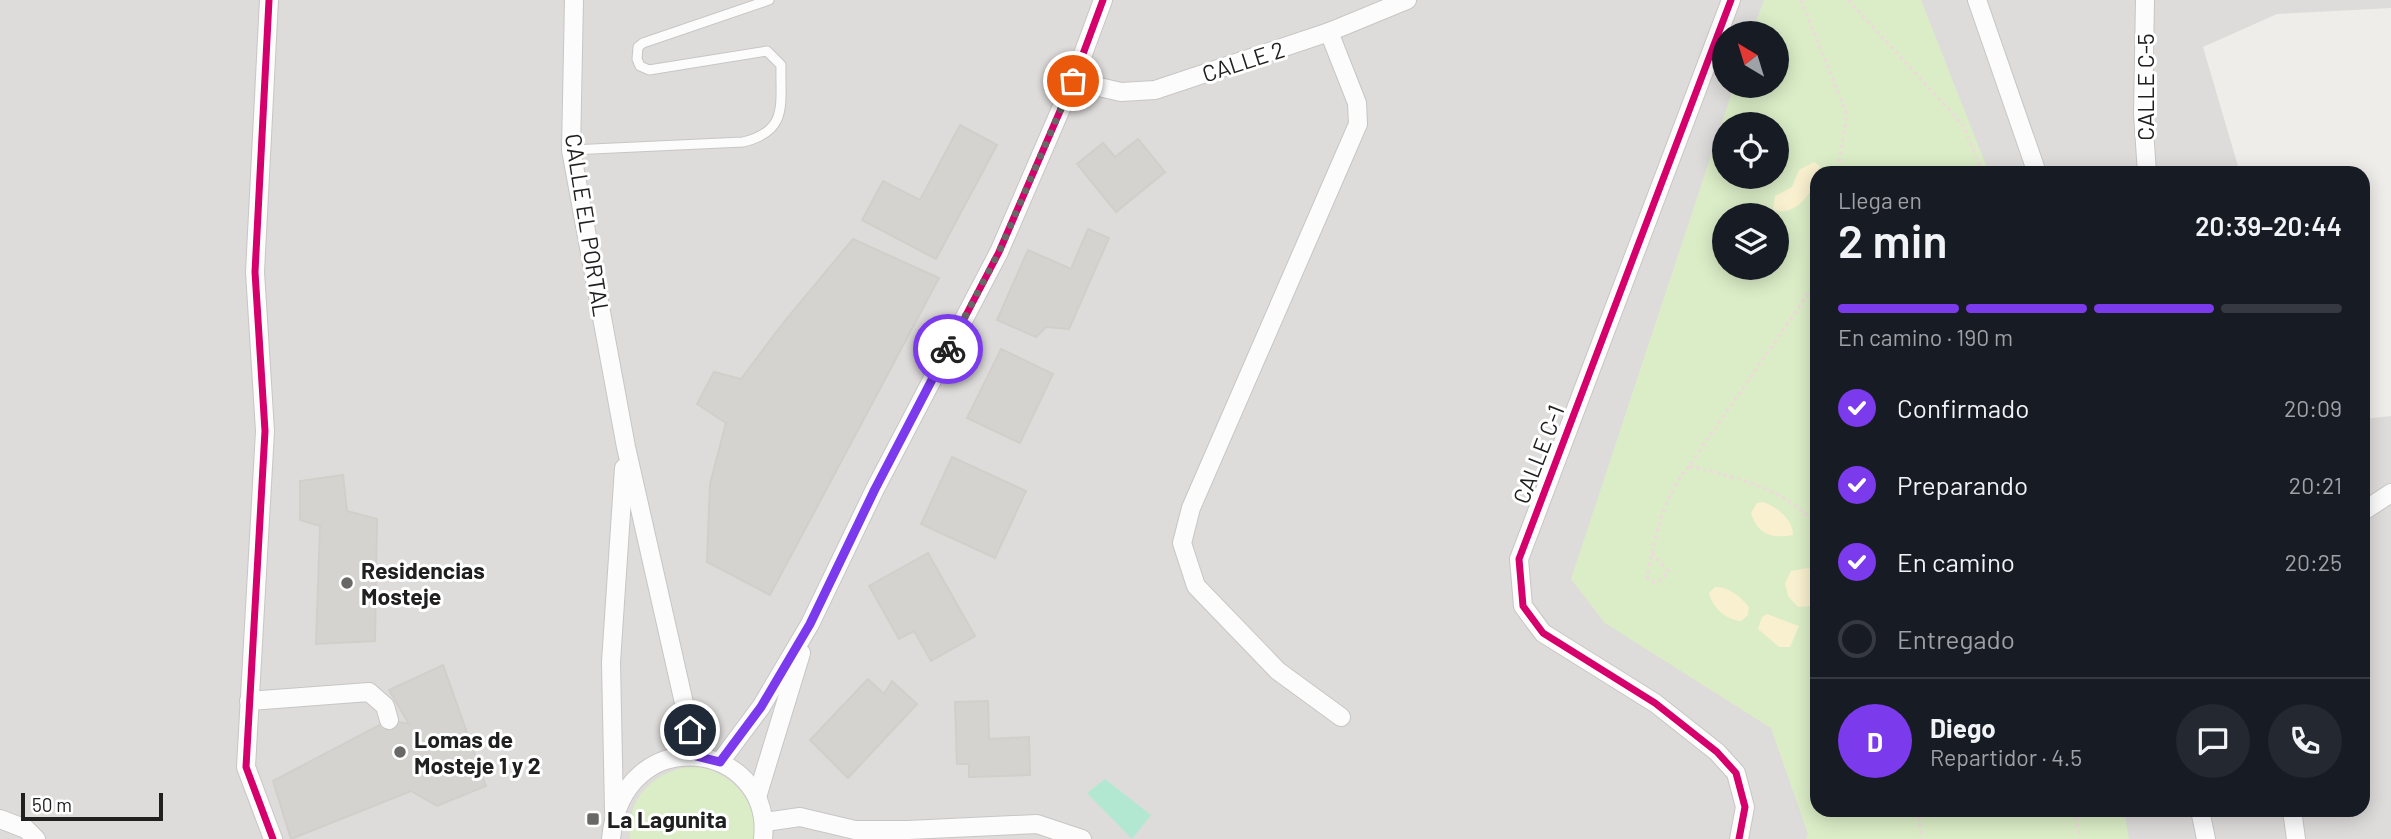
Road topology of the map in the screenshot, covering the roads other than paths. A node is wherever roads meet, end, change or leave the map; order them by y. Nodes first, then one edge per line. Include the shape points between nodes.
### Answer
1 (270, 0) edge
2 (574, 0) edge
3 (769, 0) edge
4 (1103, 0) edge
5 (1407, 0) edge
6 (1731, 0) edge
7 (1977, 0) edge
8 (2146, 0) edge
9 (1329, 32) junction
10 (1073, 81) junction
11 (571, 150) junction
12 (2035, 166) edge
13 (2147, 166) edge
14 (626, 447) junction
15 (2391, 493) edge
16 (2370, 507) edge
17 (810, 624) junction
18 (249, 701) junction
19 (1341, 717) dead end
20 (389, 720) dead end
21 (696, 756) junction
22 (720, 762) junction
23 (757, 797) junction
24 (614, 811) junction
25 (2201, 817) edge
26 (2293, 817) edge
27 (0, 819) edge
28 (764, 831) edge
29 (36, 839) edge
30 (272, 839) edge
31 (611, 839) edge
32 (1082, 839) edge
33 (1739, 839) edge
34 (2206, 839) edge
35 (2296, 839) edge

1 - 18 street via 255,272 265,431
2 - 11 street, CALLE EL PORTAL
3 - 11 lane via 643,43 636,59 649,70 767,51 781,65 780,120 771,130 743,142
4 - 10 street
5 - 9 street, CALLE 2
6 - 33 street, CALLE C-1 via 1519,559 1523,606 1543,633 1655,703 1736,773 1745,807
7 - 12 street
8 - 13 street, CALLE C-5
9 - 10 street, CALLE 2 via 1155,90 1121,92
9 - 19 street via 1357,103 1358,124 1191,508 1182,543 1196,586 1278,671
10 - 17 street via 999,252
11 - 14 street, CALLE EL PORTAL
14 - 21 street, CALLE EL PORTAL
14 - 24 street, CALLE EL PORTAL via 611,662
15 - 16 street
17 - 22 street via 761,707
17 - 23 street
18 - 20 street via 369,692 384,706
18 - 30 street via 246,767
21 - 22 street
21 - 24 street via 661,760 631,780
22 - 23 street via 741,776
23 - 28 street
24 - 31 street, CALLE EL PORTAL
25 - 34 street
26 - 35 street
27 - 29 street via 26,829
28 - 32 street via 800,817 855,830 1037,824

